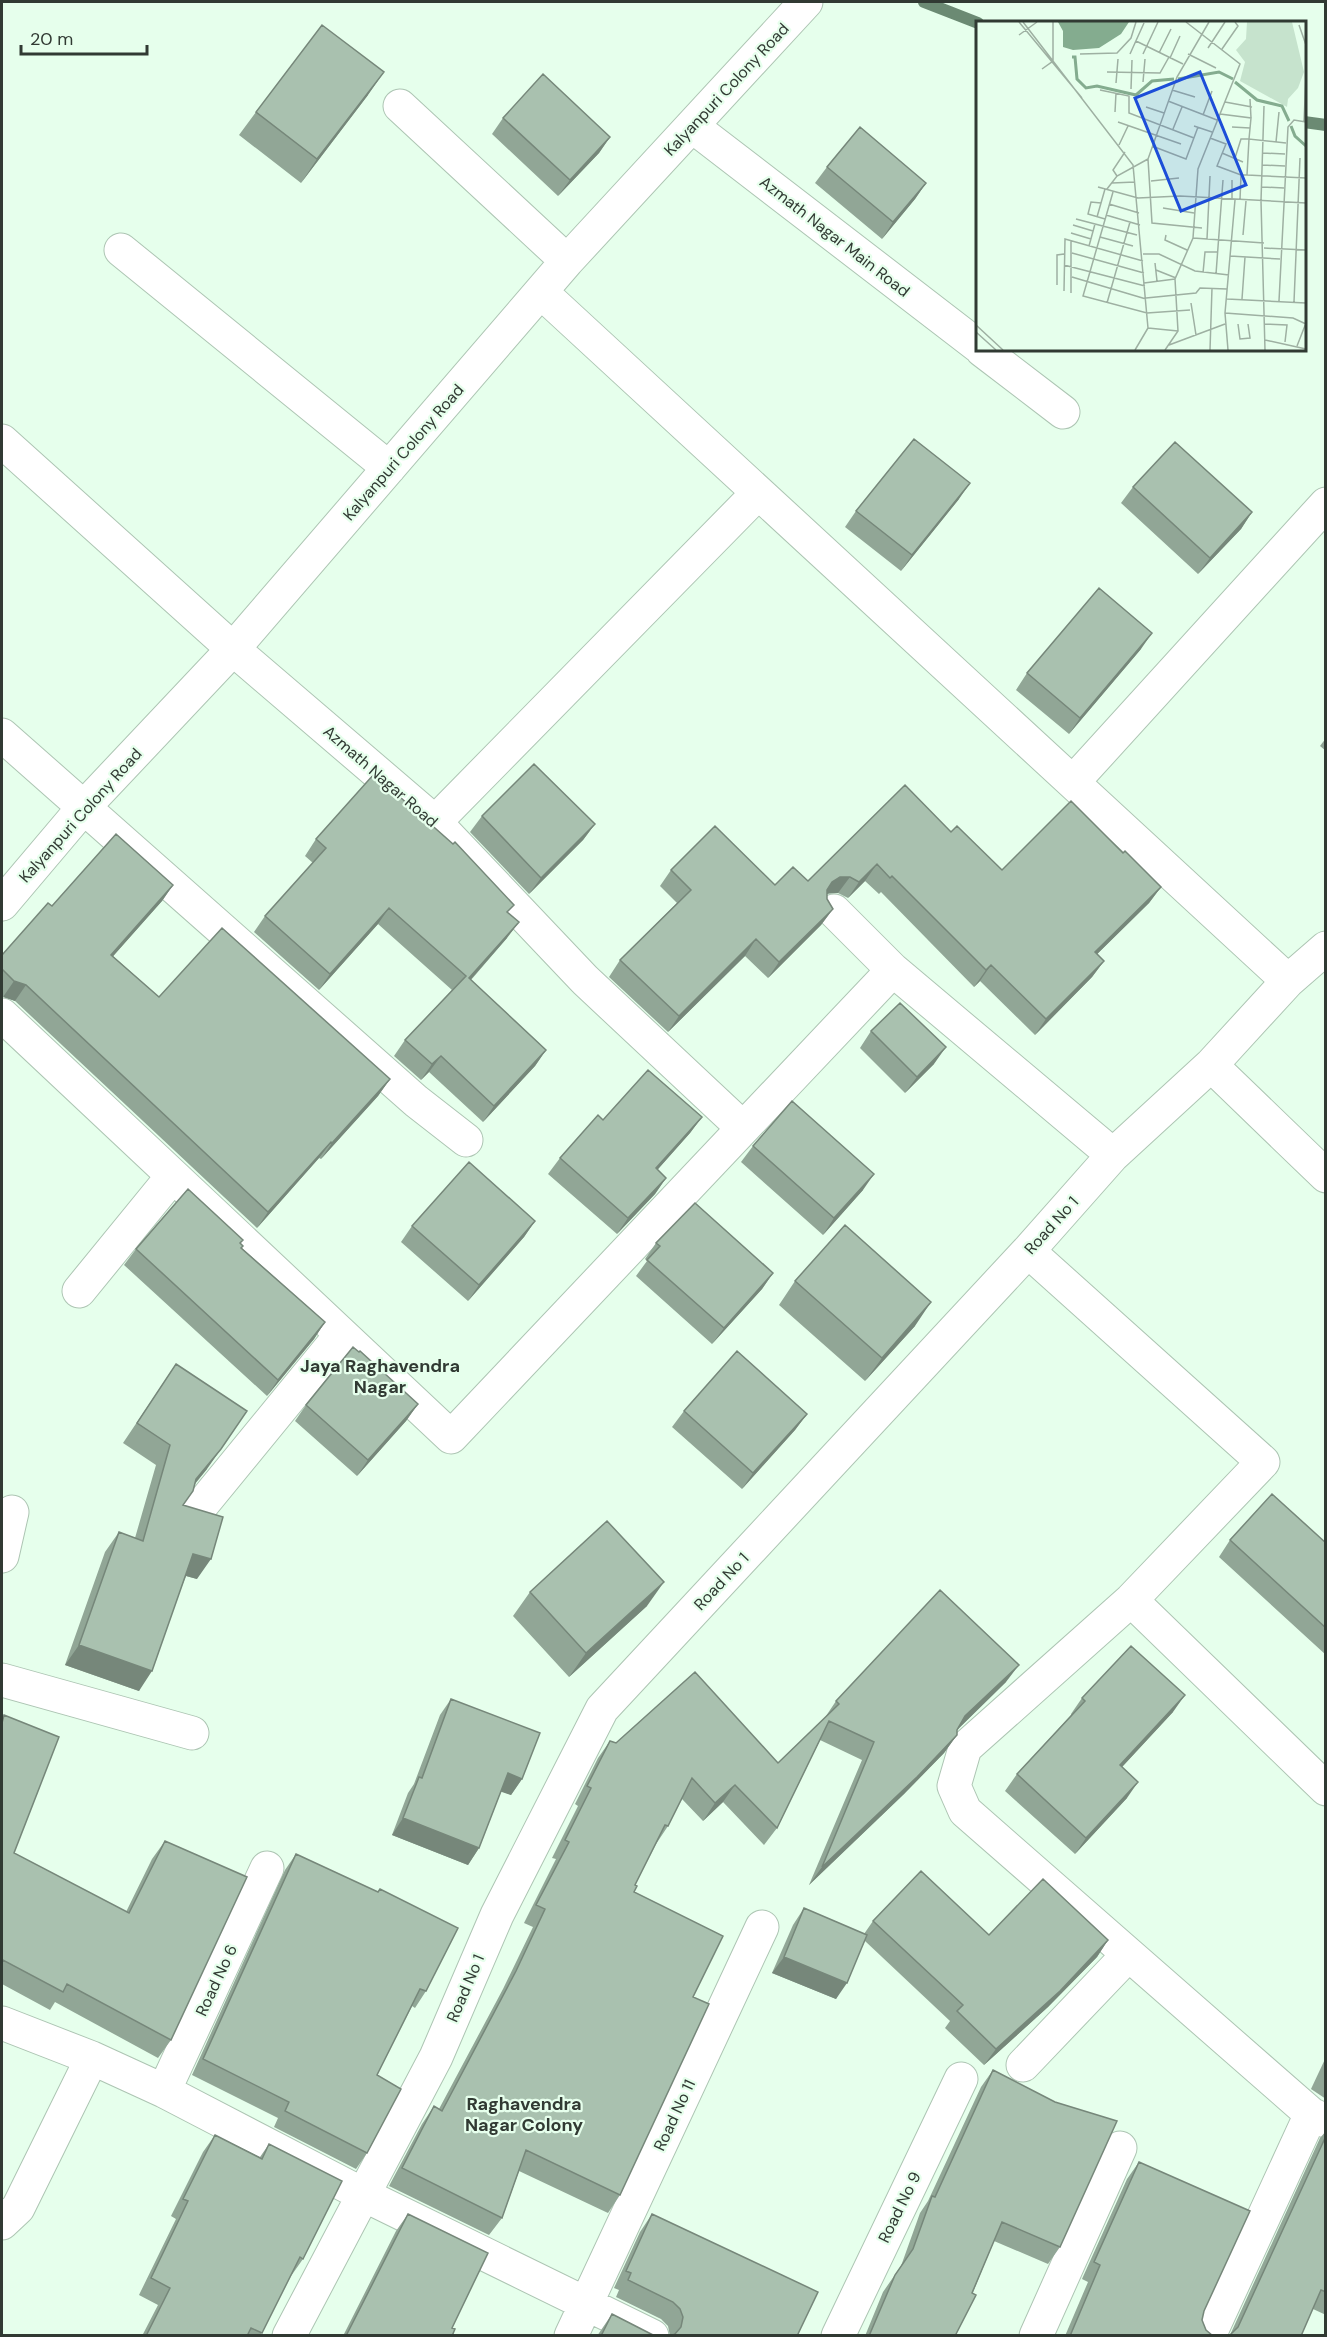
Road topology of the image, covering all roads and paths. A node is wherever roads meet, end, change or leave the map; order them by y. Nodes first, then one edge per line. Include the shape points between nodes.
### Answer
1 (806, 2) edge
2 (400, 106) dead end
3 (692, 126) junction
4 (121, 250) dead end
5 (567, 261) junction
6 (541, 292) junction
7 (976, 344) edge
8 (983, 351) edge
9 (1062, 411) dead end
10 (2, 441) edge
11 (389, 468) junction
12 (758, 493) junction
13 (1326, 504) edge
14 (233, 649) junction
15 (2, 735) edge
16 (1072, 783) junction
17 (84, 807) junction
18 (435, 822) junction
19 (2, 904) edge
20 (834, 910) edge
21 (1326, 948) edge
22 (893, 970) junction
23 (1288, 981) junction
24 (2, 1015) edge
25 (1211, 1065) junction
26 (743, 1128) junction
27 (466, 1140) dead end
28 (1113, 1155) junction
29 (1326, 1176) edge
30 (172, 1177) junction
31 (1028, 1251) junction
32 (79, 1291) dead end
33 (342, 1335) junction
34 (197, 1511) edge
35 (12, 1512) dead end
36 (2, 1556) edge
37 (1131, 1600) junction
38 (2, 1680) edge
39 (192, 1733) dead end
40 (1323, 1781) edge
41 (267, 1868) dead end
42 (762, 1927) dead end
43 (1128, 1955) junction
44 (2, 2023) edge
45 (93, 2058) junction
46 (1023, 2065) dead end
47 (961, 2079) dead end
48 (164, 2091) junction
49 (1318, 2117) edge
50 (1120, 2148) dead end
51 (364, 2195) junction
52 (2, 2223) edge
53 (586, 2303) junction
54 (289, 2336) edge
55 (571, 2336) edge
56 (652, 2336) edge
57 (838, 2336) edge
58 (1036, 2336) edge
59 (1209, 2336) edge

1 - 3 street, Kalyanpuri Colony Road
2 - 5 street
3 - 5 street, Kalyanpuri Colony Road
3 - 7 street, Azmath Nagar Main Road
4 - 11 street
5 - 6 street, Kalyanpuri Colony Road
6 - 11 street, Kalyanpuri Colony Road
6 - 12 street
8 - 9 street
10 - 14 street, Azmath Nagar Road
11 - 14 street, Kalyanpuri Colony Road
12 - 16 street
12 - 18 street
13 - 16 street
14 - 17 street, Kalyanpuri Colony Road
14 - 18 street, Azmath Nagar Road
15 - 17 street
16 - 23 street
17 - 19 street, Kalyanpuri Colony Road
17 - 27 street via 416,1101
18 - 26 street, Azmath Nagar Road via 585,980
20 - 22 street
21 - 23 street, Road No 1
22 - 26 street
22 - 28 street
23 - 25 street, Road No 1
24 - 30 street
25 - 28 street, Road No 1
25 - 29 street
26 - 33 street via 451,1437
28 - 31 street, Road No 1
30 - 32 street
30 - 33 street
31 - 37 street via 1263,1462
31 - 51 street, Road No 1 via 602,1709 497,1916 436,2057
33 - 34 street
35 - 36 street
37 - 40 street
37 - 43 street via 965,1748 954,1786 965,1811
38 - 39 street
41 - 48 street, Road No 6
42 - 53 street, Road No 11
43 - 46 street
43 - 49 street
44 - 45 street
45 - 48 street
45 - 52 street via 18,2208
47 - 57 street, Road No 9
48 - 51 street
49 - 59 street
50 - 58 street
51 - 53 street
51 - 54 street, Road No 1
53 - 55 street, Road No 11
53 - 56 street

